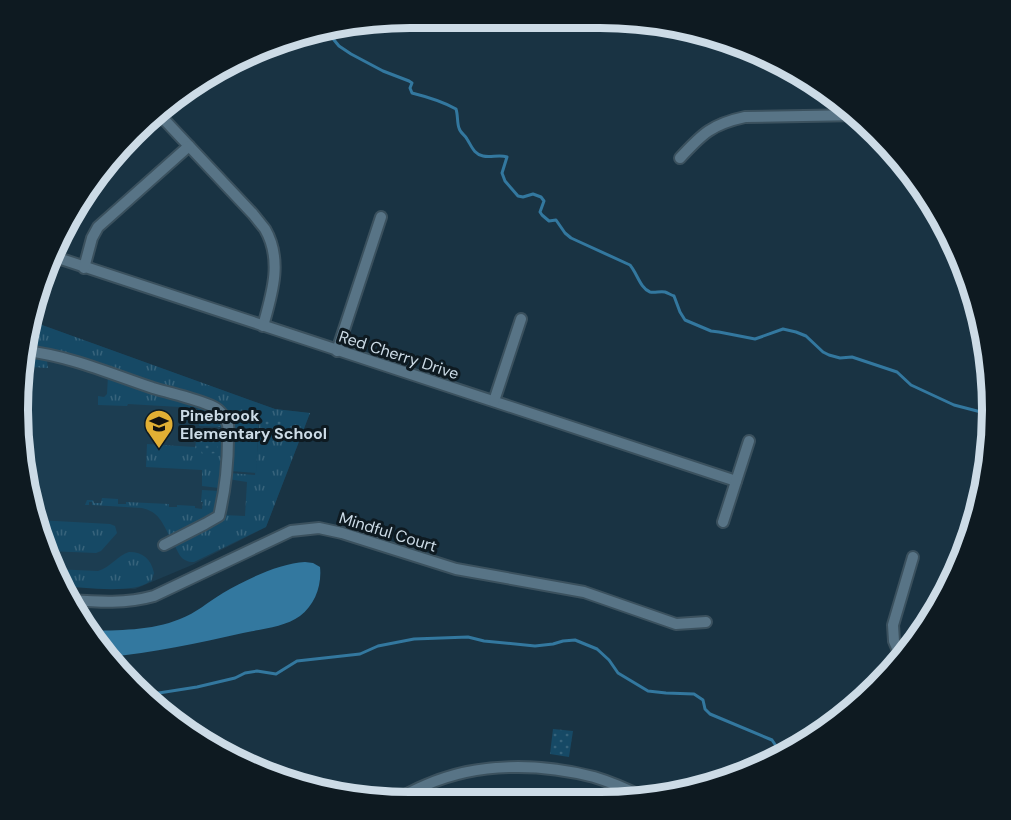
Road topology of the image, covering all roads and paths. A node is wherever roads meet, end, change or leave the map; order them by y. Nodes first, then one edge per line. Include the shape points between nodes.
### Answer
1 (844, 116) edge
2 (163, 119) edge
3 (189, 146) junction
4 (680, 158) dead end
5 (381, 217) dead end
6 (60, 259) edge
7 (84, 267) junction
8 (521, 319) dead end
9 (263, 326) junction
10 (338, 351) junction
11 (33, 352) edge
12 (494, 401) junction
13 (749, 441) dead end
14 (736, 481) junction
15 (723, 522) dead end
16 (164, 545) dead end
17 (913, 557) dead end
18 (80, 600) edge
19 (706, 622) dead end
20 (898, 650) edge
21 (628, 791) edge
22 (411, 792) edge

1 - 4 street via 730,120 698,139
2 - 3 street
3 - 7 street via 98,227
3 - 9 street via 253,214 273,248 274,287
5 - 10 street
6 - 7 street, Red Cherry Drive
7 - 9 street, Red Cherry Drive
8 - 12 street
9 - 10 street, Red Cherry Drive
10 - 12 street, Red Cherry Drive
11 - 16 street via 87,364 216,408 221,414 228,425 228,447 219,516
12 - 14 street, Red Cherry Drive
13 - 14 street
14 - 15 street
17 - 20 street via 893,625
18 - 19 street, Mindful Court via 138,601 291,531 319,528 456,569 584,592 676,624
21 - 22 street via 596,777 526,767 459,774

